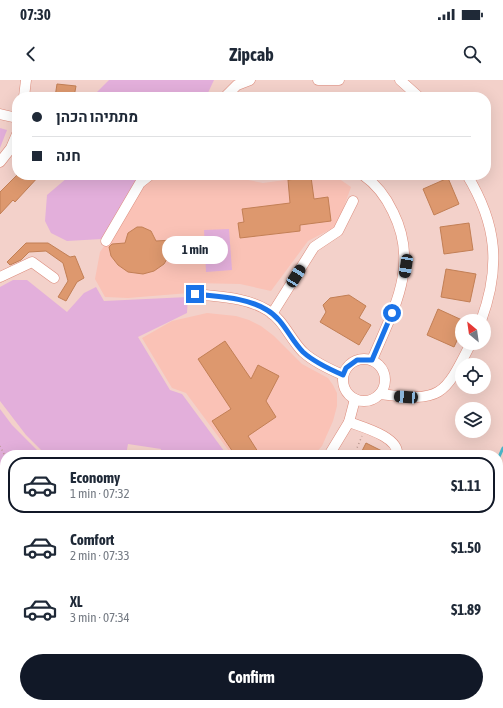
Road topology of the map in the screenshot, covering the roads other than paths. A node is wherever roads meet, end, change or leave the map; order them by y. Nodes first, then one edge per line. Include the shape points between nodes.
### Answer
1 (26, 80) edge
2 (250, 80) edge
3 (318, 80) edge
4 (339, 80) edge
5 (400, 80) edge
6 (25, 92) edge
7 (230, 92) edge
8 (413, 92) edge
9 (0, 114) edge
10 (12, 117) edge
11 (12, 148) edge
12 (0, 162) edge
13 (144, 180) edge
14 (368, 180) edge
15 (470, 180) edge
16 (353, 201) dead end
17 (106, 241) dead end
18 (0, 277) edge
19 (54, 278) dead end
20 (195, 294) dead end
21 (272, 314) junction
22 (483, 314) edge
23 (467, 350) edge
24 (372, 360) junction
25 (343, 375) junction
26 (380, 394) junction
27 (355, 400) junction
28 (349, 422) junction
29 (332, 450) edge
30 (397, 450) edge
31 (74, 708) edge
32 (85, 708) edge

1 - 6 street
2 - 7 street via 237,85
3 - 4 street
5 - 8 street
9 - 10 street
11 - 12 street
13 - 17 street
14 - 24 street via 380,191 397,220 406,266 398,298
15 - 22 street via 482,202 492,234 492,288
16 - 21 street via 338,232 314,247
18 - 19 street via 32,262
20 - 21 street via 241,300
21 - 25 street via 302,351
23 - 26 street via 452,379 438,393 417,398
24 - 25 street via 357,360 346,368
24 - 26 street via 384,371 385,382
25 - 27 street via 345,390
26 - 27 street via 372,399
27 - 28 street
28 - 29 street
28 - 30 street via 389,439
31 - 32 street

